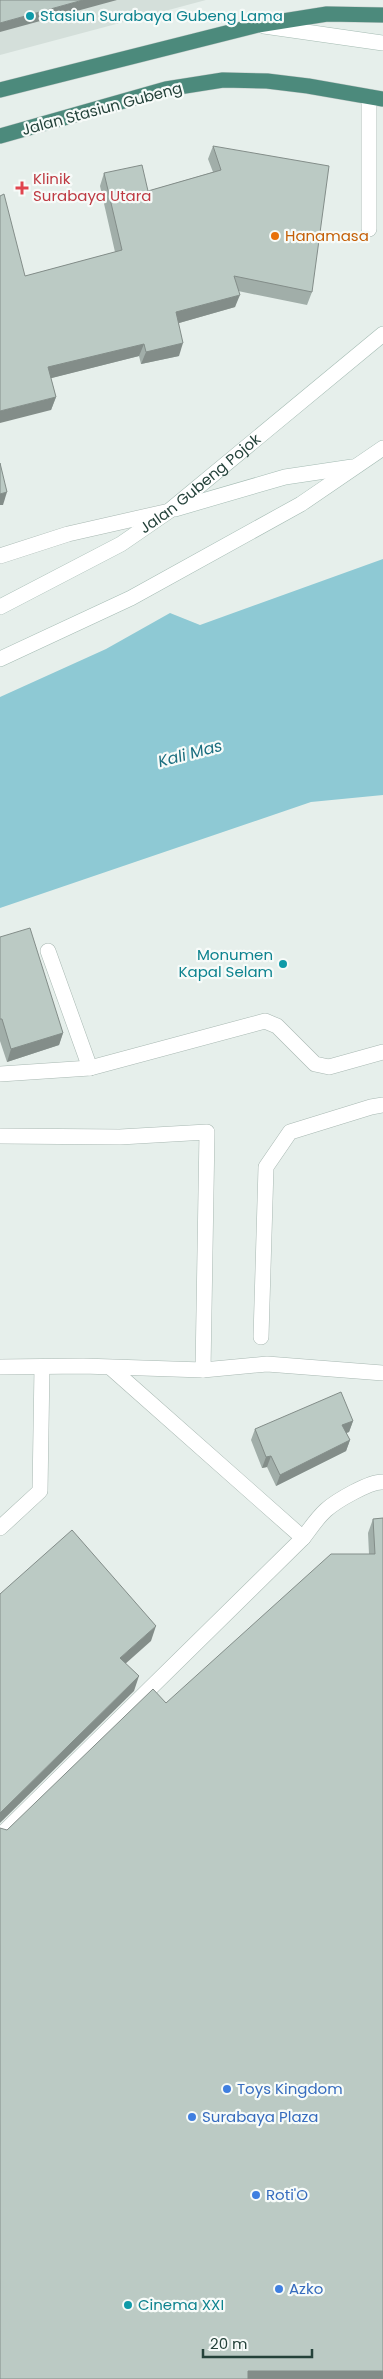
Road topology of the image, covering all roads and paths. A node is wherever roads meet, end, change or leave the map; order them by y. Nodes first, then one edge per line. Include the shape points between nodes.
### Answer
1 (383, 15) edge
2 (258, 25) junction
3 (383, 43) edge
4 (0, 90) edge
5 (376, 98) edge
6 (0, 136) edge
7 (369, 229) dead end
8 (383, 334) edge
9 (383, 448) edge
10 (356, 466) junction
11 (169, 511) junction
12 (0, 556) edge
13 (0, 607) edge
14 (0, 659) edge
15 (48, 951) dead end
16 (383, 1052) edge
17 (90, 1068) junction
18 (0, 1074) edge
19 (383, 1105) edge
20 (0, 1136) edge
21 (261, 1337) dead end
22 (0, 1367) edge
23 (42, 1367) junction
24 (111, 1368) junction
25 (203, 1370) junction
26 (383, 1373) edge
27 (383, 1482) edge
28 (0, 1528) edge
29 (303, 1538) junction
30 (0, 1836) edge

1 - 2 highway via 327,14
2 - 3 main road
2 - 4 highway
5 - 6 highway, Jalan Stasiun Gubeng via 275,82 223,80 166,89
5 - 7 main road
8 - 11 main road, Jalan Gubeng Pojok
9 - 10 main road
10 - 11 main road via 285,477
10 - 14 main road via 302,504 131,598
11 - 12 main road via 68,534
11 - 13 main road, Jalan Gubeng Pojok via 121,544
15 - 17 main road
16 - 17 main road via 329,1066 315,1064 277,1026 265,1021
17 - 18 main road
19 - 21 main road via 290,1132 266,1167
20 - 25 main road via 120,1137 207,1132
22 - 23 main road
23 - 24 main road
23 - 28 main road via 40,1491
24 - 25 main road
24 - 29 main road
25 - 26 main road via 266,1364
27 - 29 main road via 378,1481 326,1510
29 - 30 main road

